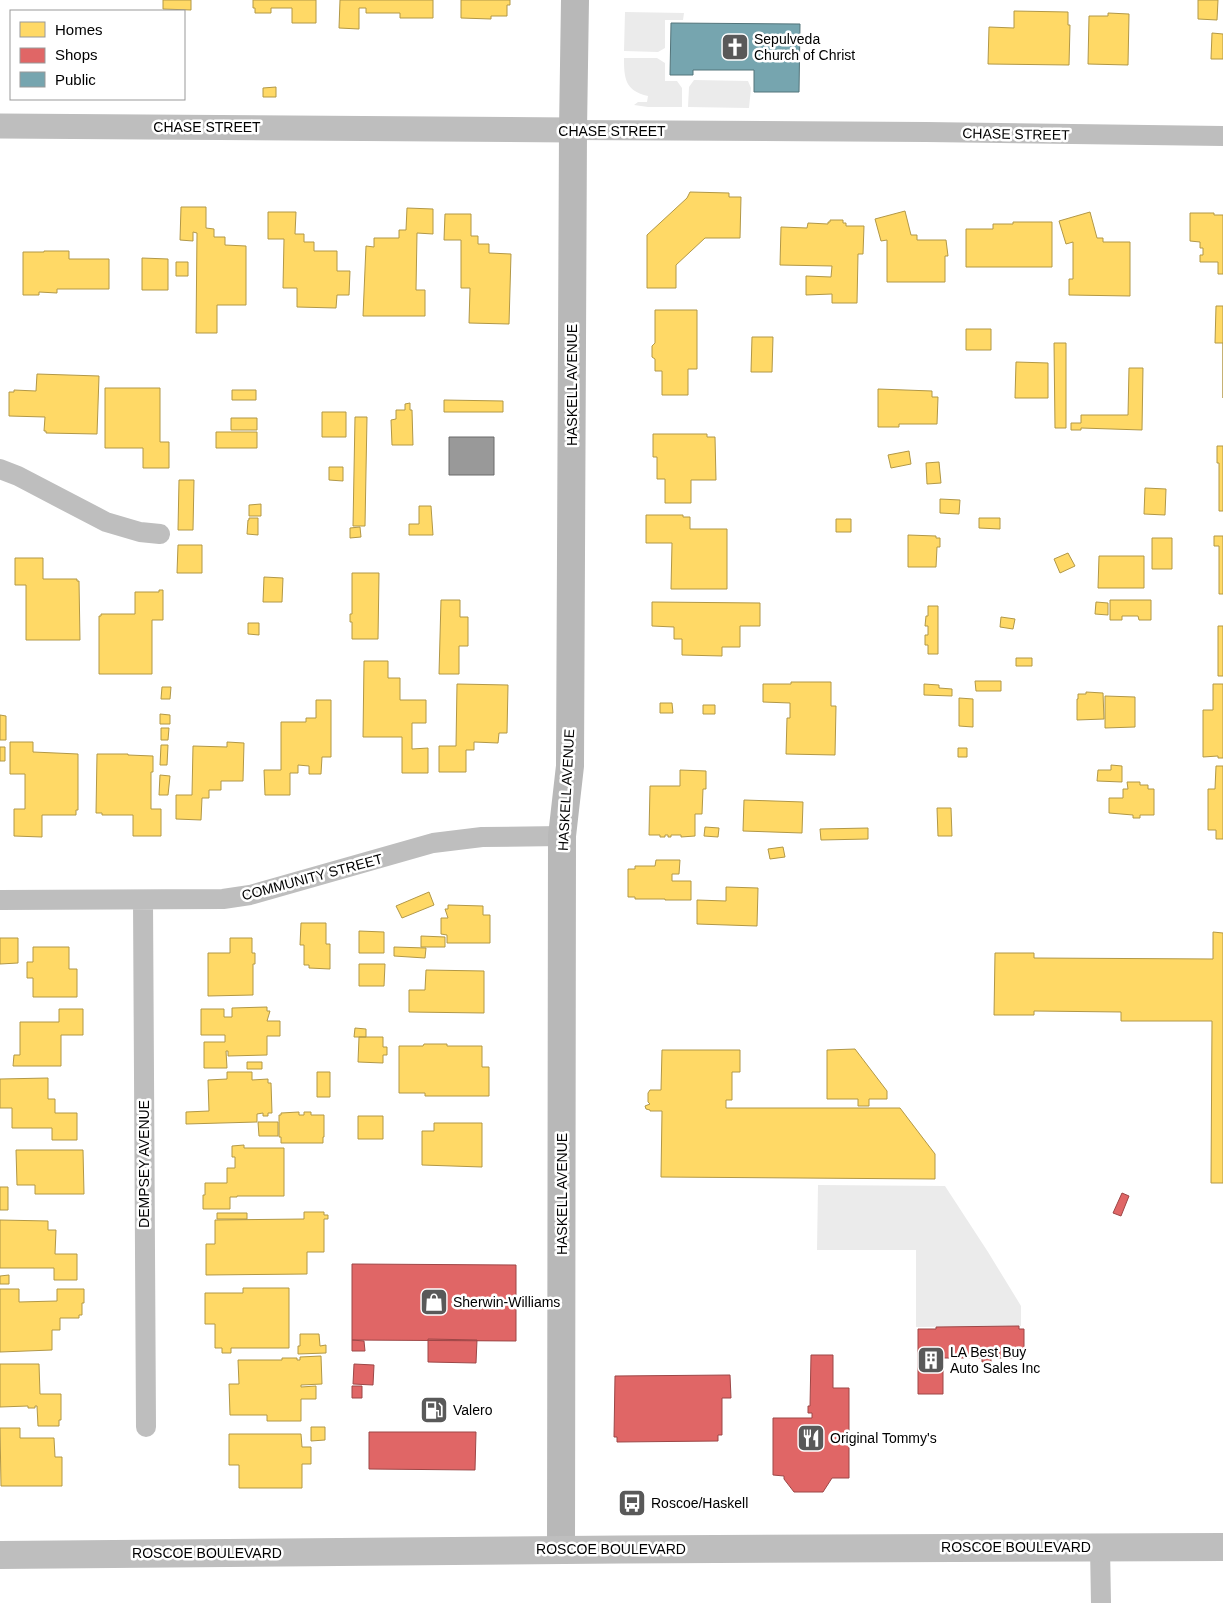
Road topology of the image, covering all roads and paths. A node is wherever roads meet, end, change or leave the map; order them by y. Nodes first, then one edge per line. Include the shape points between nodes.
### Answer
1 (575, 0) edge
2 (0, 126) edge
3 (573, 130) junction
4 (1223, 136) edge
5 (0, 469) edge
6 (160, 534) dead end
7 (562, 836) junction
8 (0, 900) edge
9 (143, 900) junction
10 (146, 1427) dead end
11 (1100, 1547) junction
12 (1223, 1547) edge
13 (561, 1549) junction
14 (0, 1555) edge
15 (1101, 1603) edge

1 - 3 main road, HASKELL AVENUE
2 - 3 street, CHASE STREET
3 - 4 street, CHASE STREET
3 - 7 main road, HASKELL AVENUE via 570,766
5 - 6 street via 106,522
7 - 9 street, COMMUNITY STREET via 482,837 433,843 250,895 223,899
7 - 13 main road, HASKELL AVENUE
8 - 9 street, COMMUNITY STREET
9 - 10 street, DEMPSEY AVENUE
11 - 12 main road, ROSCOE BOULEVARD
11 - 13 main road, ROSCOE BOULEVARD
11 - 15 street
13 - 14 main road, ROSCOE BOULEVARD

